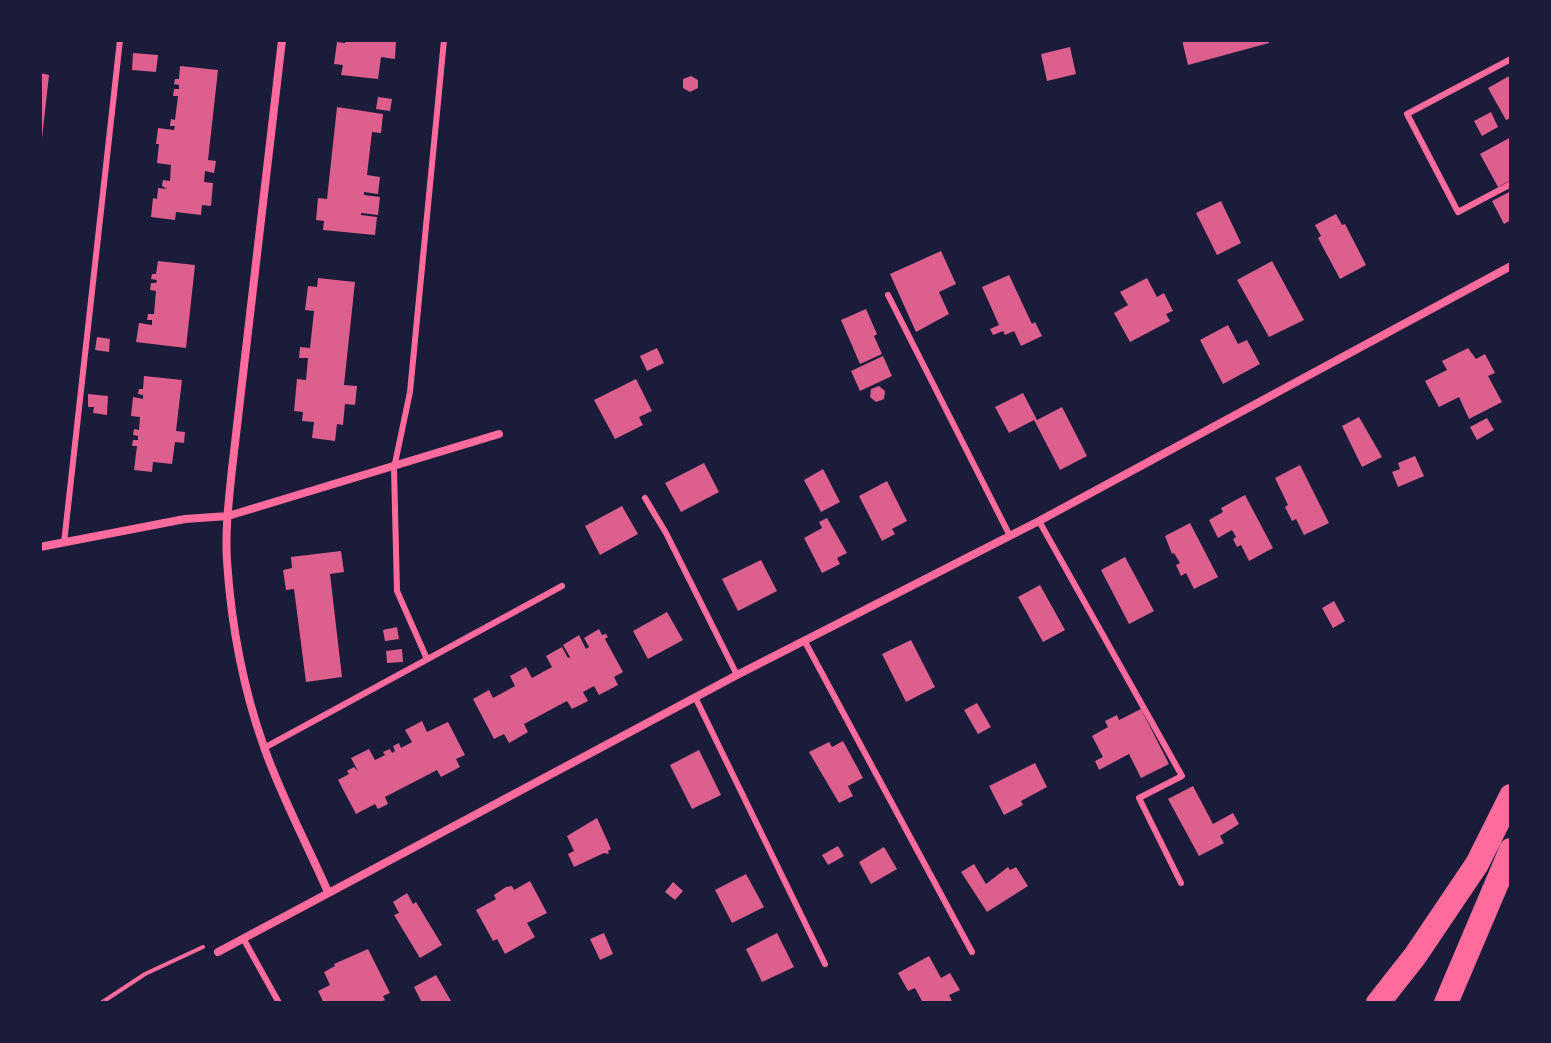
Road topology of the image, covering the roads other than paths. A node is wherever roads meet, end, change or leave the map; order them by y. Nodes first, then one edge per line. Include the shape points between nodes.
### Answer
1 (120, 40) edge
2 (282, 40) edge
3 (444, 40) edge
4 (1511, 59) edge
5 (1511, 184) edge
6 (1511, 266) edge
7 (888, 295) dead end
8 (499, 434) dead end
9 (394, 468) junction
10 (645, 498) dead end
11 (228, 516) junction
12 (1039, 521) junction
13 (1010, 536) junction
14 (64, 543) junction
15 (40, 547) edge
16 (562, 586) dead end
17 (804, 640) junction
18 (427, 659) junction
19 (737, 675) junction
20 (695, 697) junction
21 (264, 748) junction
22 (1511, 796) edge
23 (1511, 850) edge
24 (1181, 883) dead end
25 (328, 892) junction
26 (243, 938) junction
27 (218, 952) dead end
28 (972, 952) dead end
29 (825, 964) dead end
30 (279, 1003) edge
31 (1378, 1003) edge
32 (1446, 1003) edge

1 - 14 lane
2 - 11 street
3 - 9 lane via 410,392
4 - 5 lane via 1407,114 1458,212
6 - 12 street
7 - 13 lane
8 - 9 street
9 - 11 street
9 - 18 lane via 397,591
10 - 19 lane
11 - 14 street via 185,519
11 - 21 street via 227,561 237,639
12 - 13 street
12 - 24 lane via 1182,776 1139,798
13 - 17 street
14 - 15 street
16 - 18 lane
17 - 19 street
17 - 28 lane
18 - 21 lane
19 - 20 street
20 - 25 street
20 - 29 lane
21 - 25 street
22 - 31 highway via 1477,864
23 - 32 highway
25 - 26 street
26 - 27 street
26 - 30 lane

